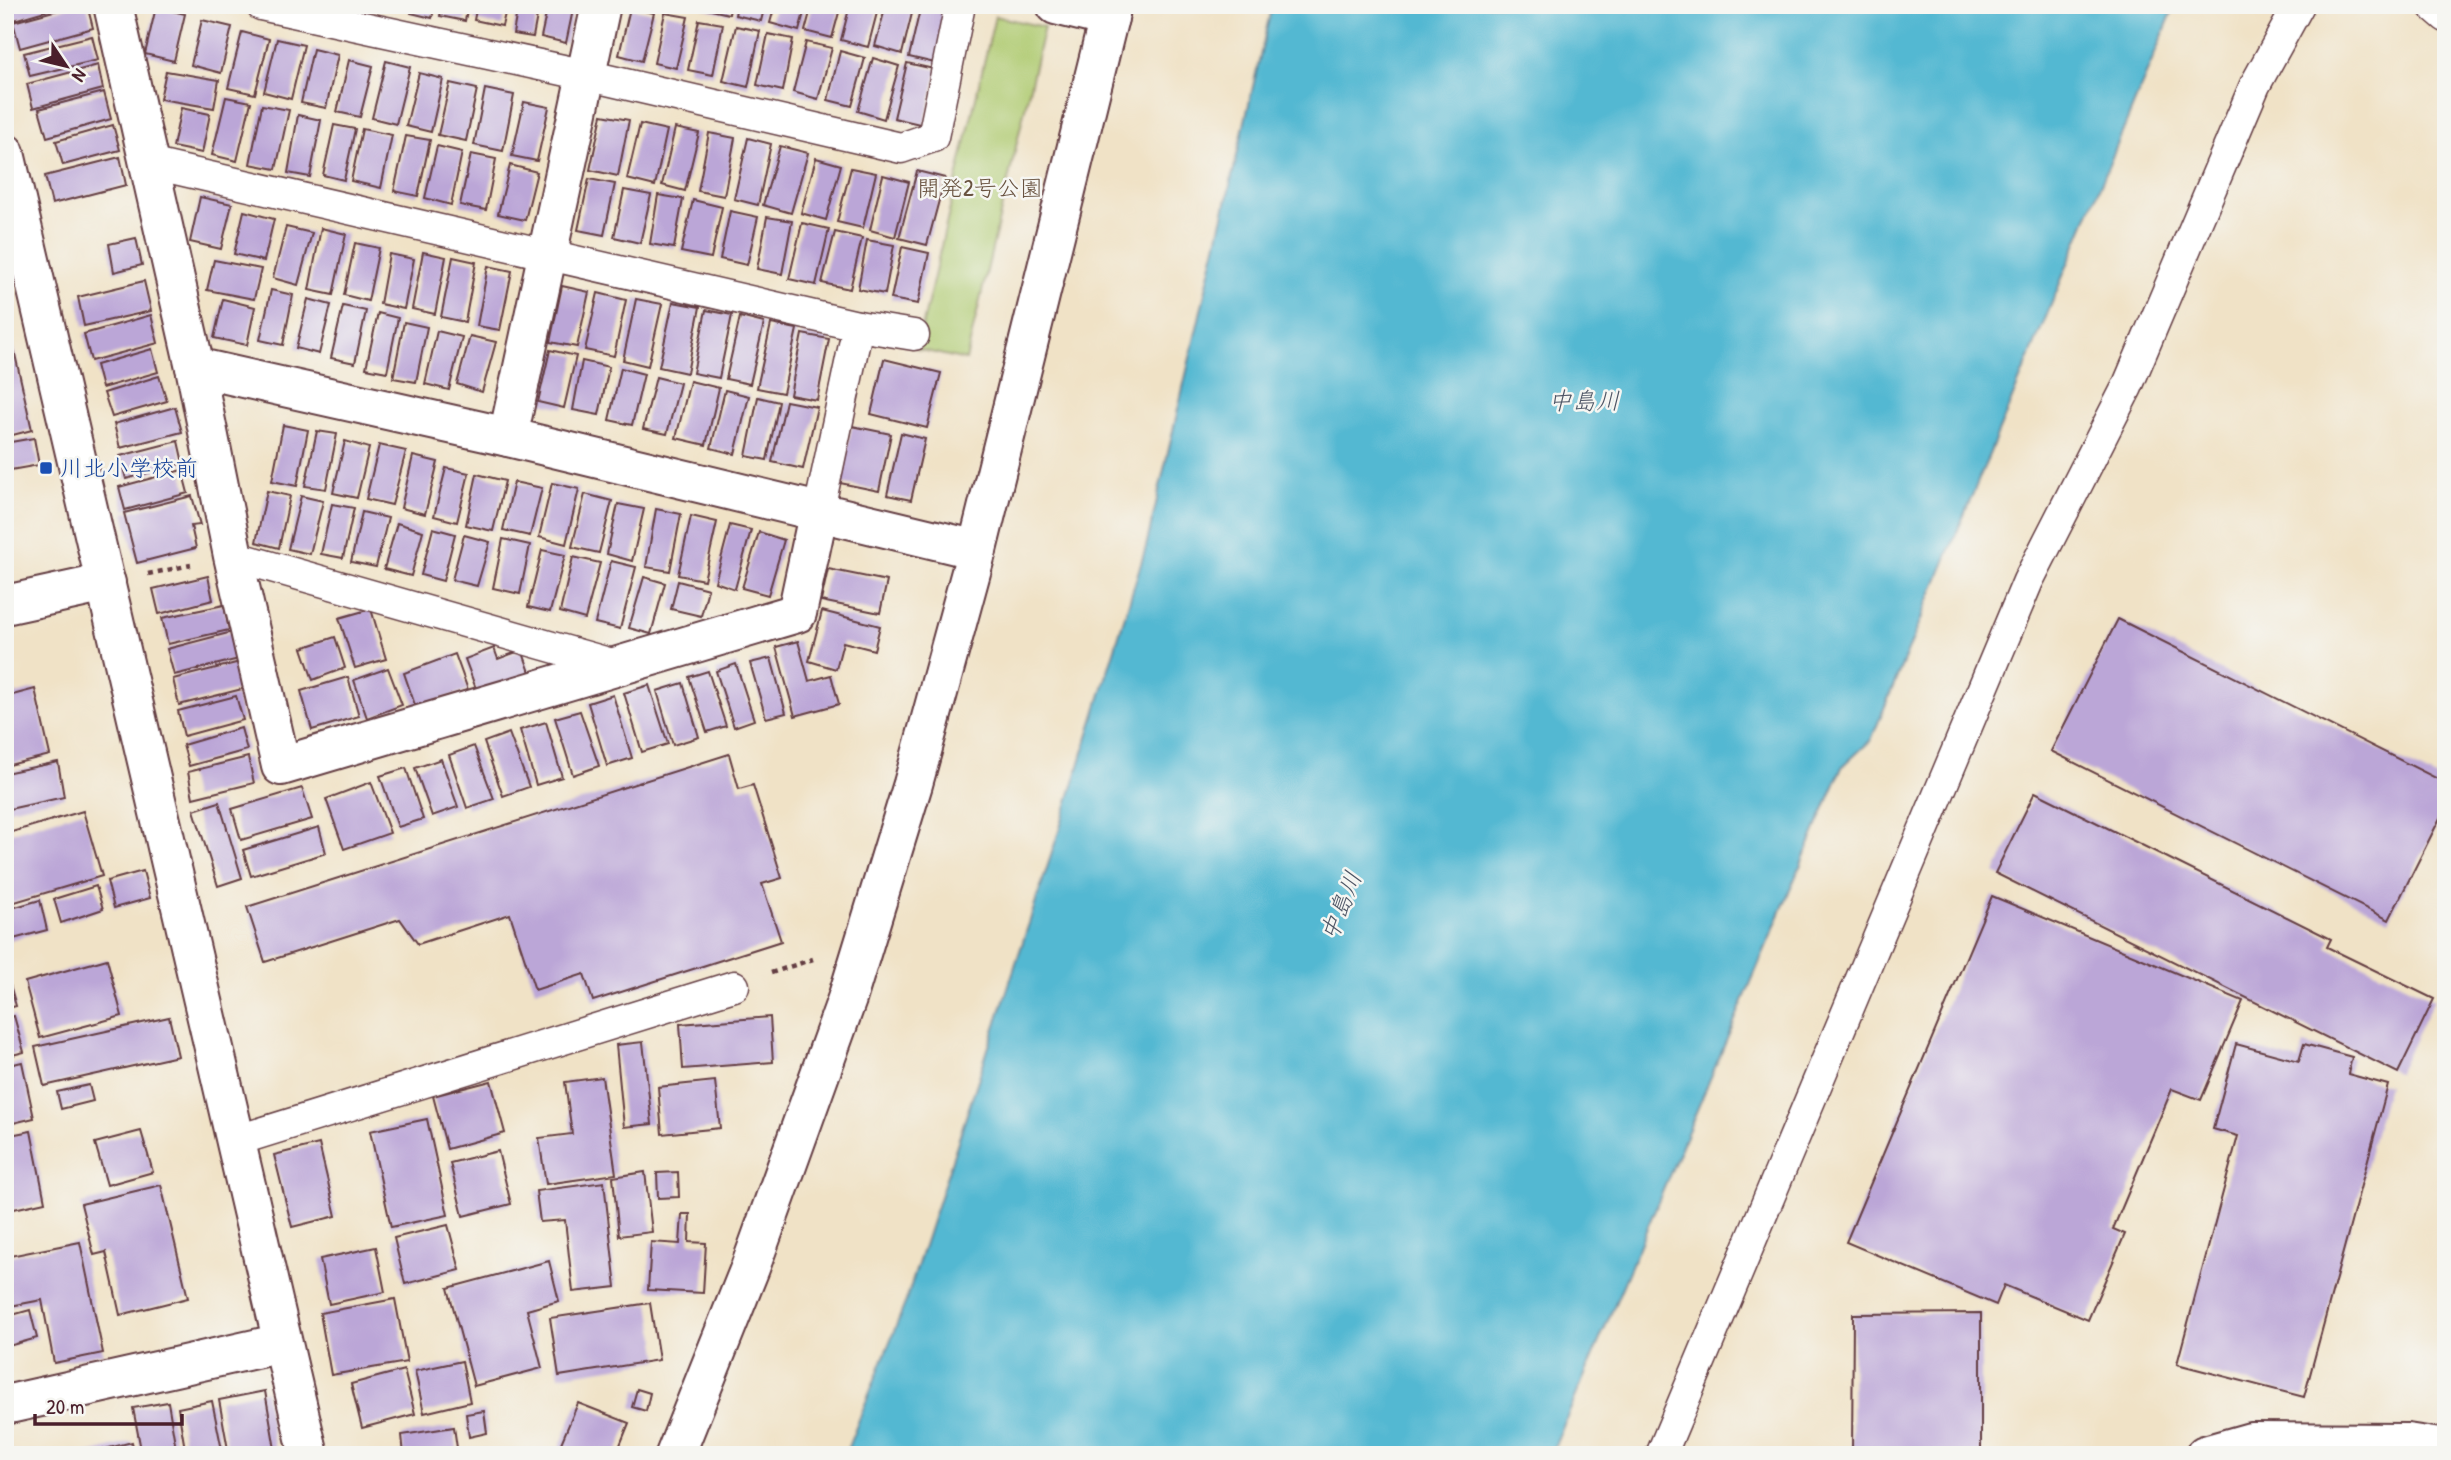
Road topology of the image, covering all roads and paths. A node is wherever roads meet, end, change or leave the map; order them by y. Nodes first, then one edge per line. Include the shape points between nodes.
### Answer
1 (113, 5) edge
2 (261, 5) edge
3 (601, 5) edge
4 (960, 5) edge
5 (1056, 5) edge
6 (2299, 5) edge
7 (2432, 5) edge
8 (1110, 12) edge
9 (2446, 17) edge
10 (586, 75) junction
11 (5, 153) edge
12 (149, 163) junction
13 (548, 253) junction
14 (858, 326) junction
15 (914, 335) dead end
16 (195, 367) junction
17 (508, 437) junction
18 (819, 510) junction
19 (977, 550) junction
20 (233, 556) junction
21 (106, 583) junction
22 (5, 605) edge
23 (619, 666) junction
24 (816, 958) dead end
25 (734, 986) joint
26 (235, 1141) junction
27 (282, 1343) junction
28 (5, 1405) edge
29 (2446, 1449) edge
30 (309, 1455) edge
31 (675, 1455) edge
32 (1661, 1455) edge
33 (2204, 1455) edge

1 - 12 street
2 - 10 lane
3 - 10 street
4 - 10 lane via 933,137 901,148
5 - 8 street
6 - 32 lane via 2255,85 2127,387 2028,581
7 - 9 lane
8 - 19 street
10 - 13 street
11 - 21 street
12 - 13 lane
12 - 16 street
13 - 14 lane
13 - 17 street
14 - 15 lane
14 - 18 lane
16 - 17 street
16 - 20 street
17 - 18 street
18 - 19 street
18 - 23 street via 797,613
19 - 31 street via 913,784 847,999 750,1268
20 - 21 path
20 - 23 lane
20 - 23 street via 281,766
21 - 22 street
21 - 26 street
24 - 25 path
25 - 26 lane
26 - 27 street
27 - 28 street
27 - 30 street
29 - 33 street via 2407,1443 2251,1443

